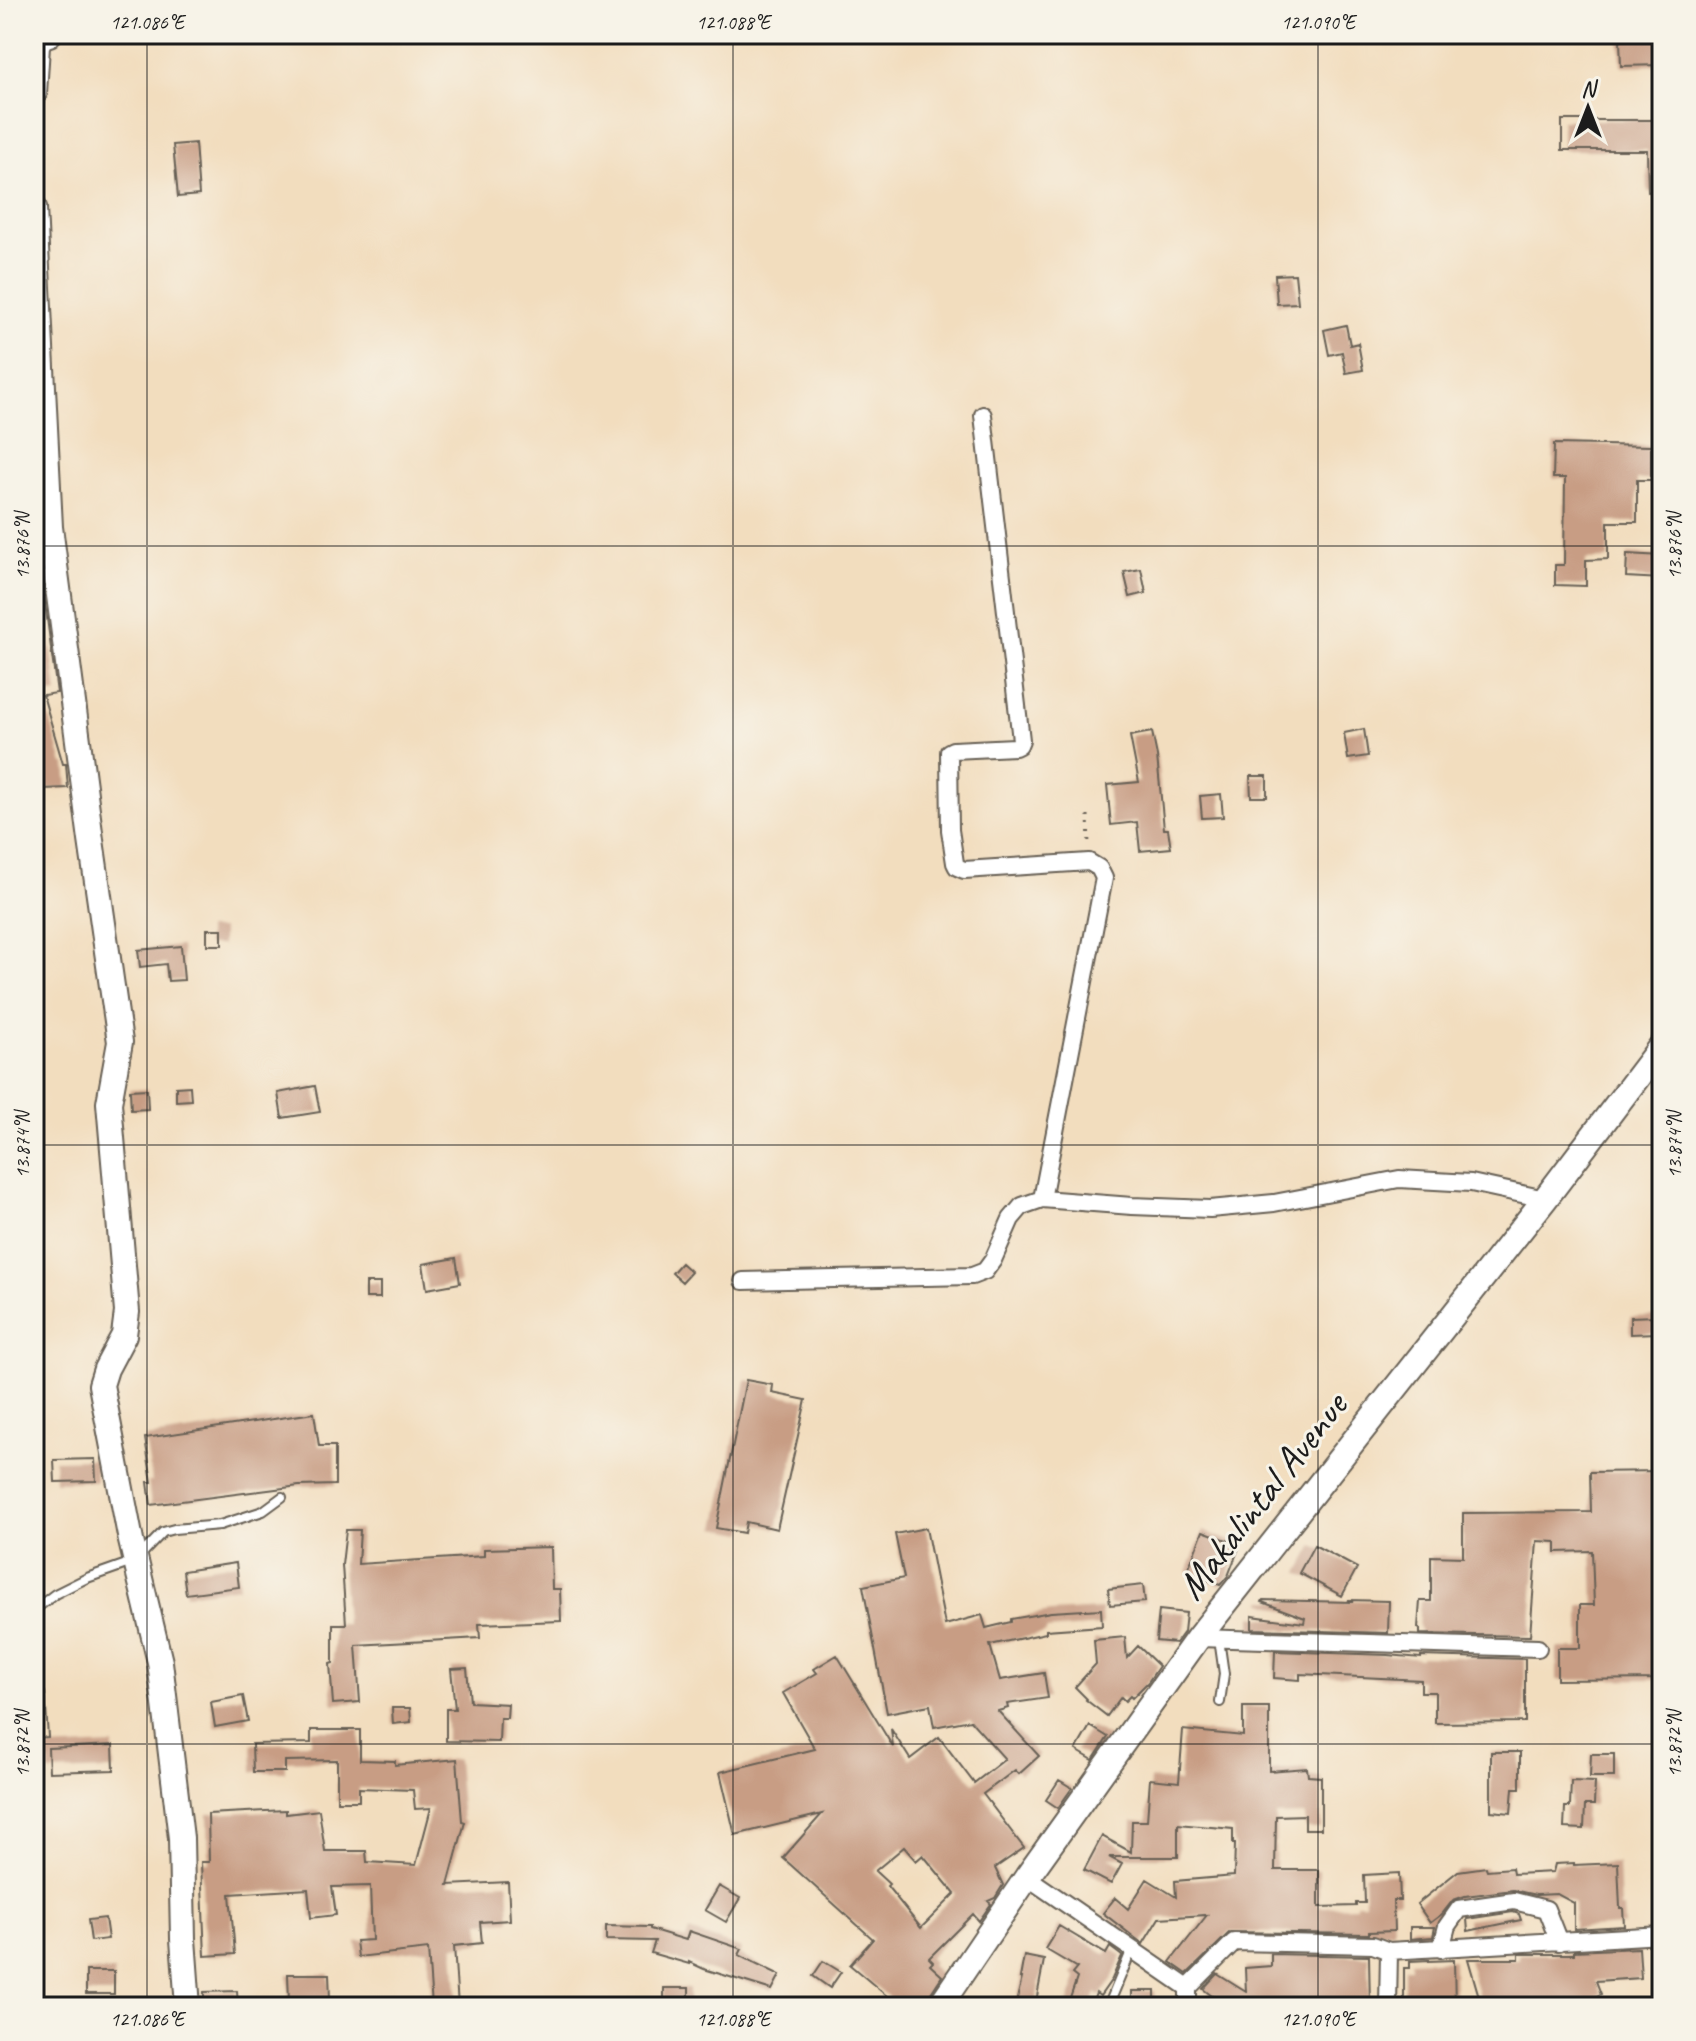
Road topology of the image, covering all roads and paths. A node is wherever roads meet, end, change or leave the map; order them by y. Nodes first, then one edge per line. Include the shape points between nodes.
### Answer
1 (49, 34) edge
2 (34, 93) edge
3 (34, 208) edge
4 (983, 415) dead end
5 (1088, 815) dead end
6 (1089, 862) junction
7 (1662, 1045) edge
8 (1042, 1199) junction
9 (1545, 1199) junction
10 (743, 1281) dead end
11 (282, 1497) dead end
12 (135, 1561) junction
13 (34, 1610) edge
14 (1209, 1638) junction
15 (1538, 1648) dead end
16 (1220, 1702) dead end
17 (1027, 1877) junction
18 (1662, 1935) edge
19 (1559, 1942) junction
20 (1132, 1949) junction
21 (1441, 1949) junction
22 (1389, 1951) junction
23 (1188, 1988) junction
24 (188, 2007) edge
25 (939, 2007) edge
26 (1108, 2007) edge
27 (1188, 2007) edge
28 (1388, 2007) edge

1 - 2 street via 37,46
3 - 12 street via 46,528 120,1042 109,1103 127,1312 124,1335 101,1385
4 - 6 street via 1021,740 1015,747 949,752 955,863 964,870
5 - 6 path
6 - 8 street via 1104,878
7 - 9 street, Makalintal Avenue
8 - 9 street via 1210,1209 1274,1203 1399,1179 1471,1183
8 - 10 street via 1022,1206 993,1260 972,1276
9 - 14 street, Makalintal Avenue
11 - 12 lane via 263,1511 220,1525 163,1532
12 - 13 lane via 87,1578
12 - 24 street via 160,1662 181,1838
14 - 15 street
14 - 16 lane via 1224,1674
14 - 17 street, Makalintal Avenue
17 - 20 street
17 - 25 street, Makalintal Avenue
18 - 19 street
19 - 21 street
19 - 21 street via 1546,1909 1514,1901 1459,1909
20 - 23 street
20 - 26 lane
21 - 22 street
22 - 23 street via 1373,1945 1234,1942
22 - 28 street
23 - 27 street

